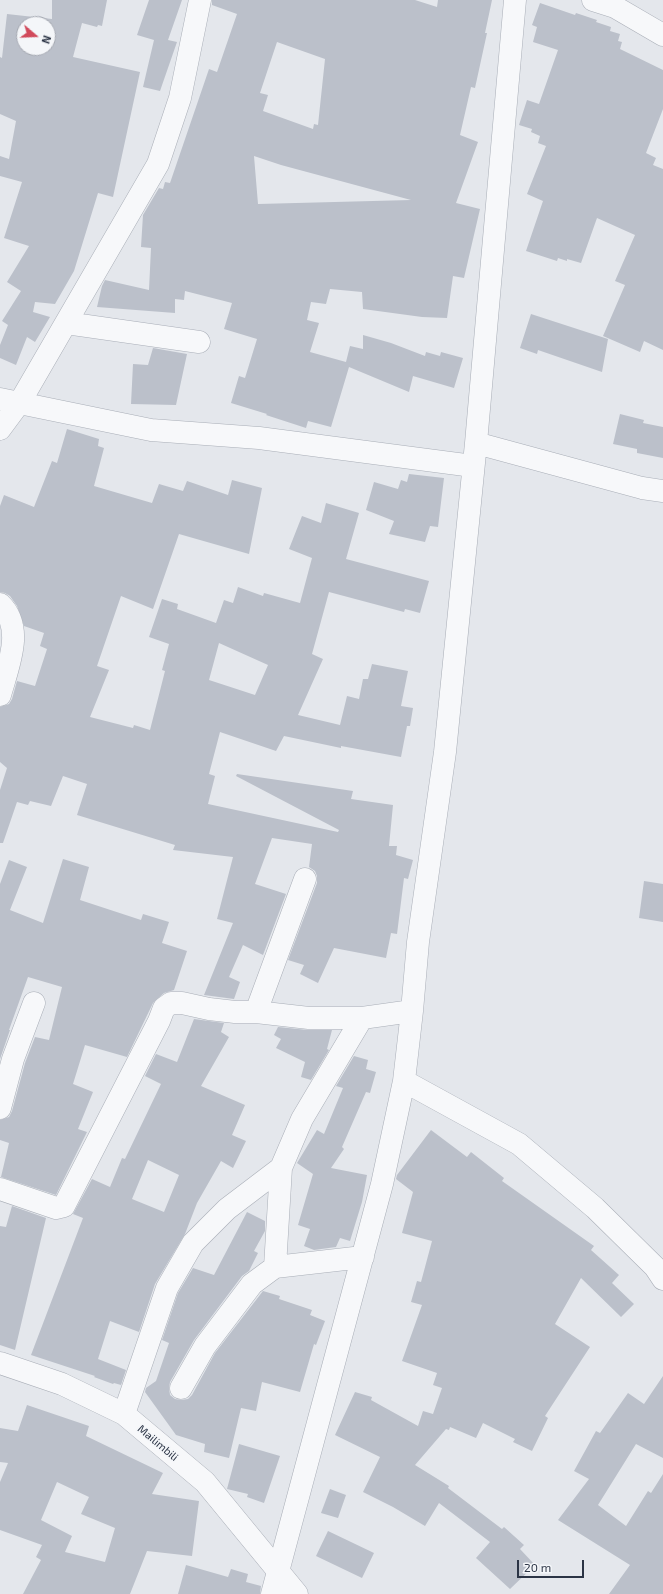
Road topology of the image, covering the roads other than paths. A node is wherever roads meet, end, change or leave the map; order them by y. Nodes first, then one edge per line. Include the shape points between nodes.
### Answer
1 (200, 0) edge
2 (515, 0) edge
3 (593, 0) edge
4 (619, 4) edge
5 (663, 35) edge
6 (66, 323) junction
7 (199, 342) dead end
8 (10, 400) edge
9 (0, 429) edge
10 (476, 443) junction
11 (473, 466) junction
12 (663, 491) edge
13 (0, 604) edge
14 (0, 695) edge
15 (305, 879) dead end
16 (34, 1003) dead end
17 (412, 1011) junction
18 (256, 1012) junction
19 (362, 1018) junction
20 (404, 1081) junction
21 (0, 1108) edge
22 (281, 1168) junction
23 (0, 1189) edge
24 (363, 1257) junction
25 (275, 1267) junction
26 (663, 1279) edge
27 (0, 1363) edge
28 (182, 1388) dead end
29 (124, 1414) junction
30 (279, 1572) junction
31 (272, 1594) edge
32 (297, 1594) edge

1 - 6 street via 180,98 158,164
2 - 10 street
3 - 4 street
4 - 5 street
6 - 7 street
6 - 8 street
8 - 9 street
8 - 11 street via 151,430 259,438
10 - 11 street
10 - 12 street via 642,488
11 - 17 street via 445,752 418,942
13 - 14 street via 7,611 13,625 12,651
15 - 18 street
16 - 21 street via 13,1059
17 - 19 street
17 - 20 street
18 - 19 street via 309,1018
18 - 23 street via 235,1012 171,1003 164,1008 64,1206 56,1208
19 - 22 street via 302,1119
20 - 24 street
20 - 26 street via 519,1144 595,1208 655,1267
22 - 25 street
22 - 29 street via 227,1209 194,1244 167,1288
24 - 25 street
24 - 30 street
25 - 28 street via 252,1284 205,1346
27 - 29 street, Mailimbili via 62,1384
29 - 30 street, Mailimbili via 204,1482
30 - 31 street
30 - 32 street, Mailimbili

